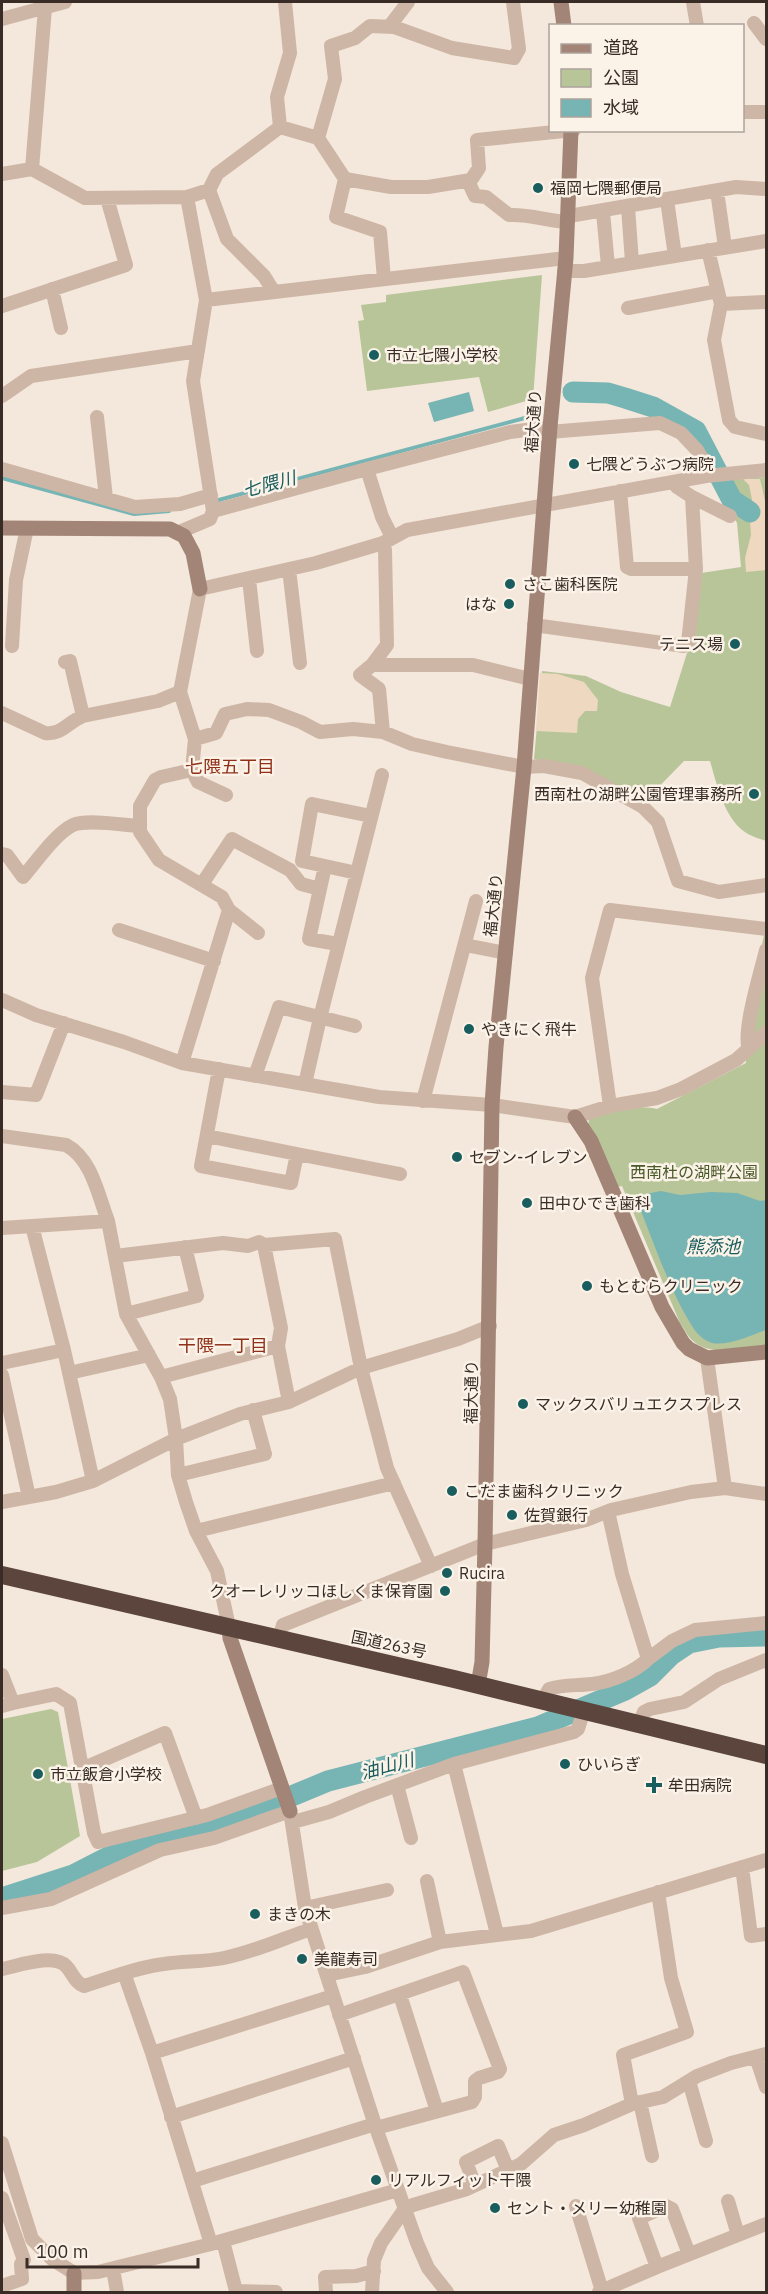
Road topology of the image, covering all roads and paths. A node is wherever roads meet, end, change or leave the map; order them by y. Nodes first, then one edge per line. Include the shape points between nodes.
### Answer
1 (64, 2) edge
2 (285, 2) edge
3 (408, 2) edge
4 (513, 2) edge
5 (561, 2) edge
6 (693, 2) edge
7 (45, 8) junction
8 (2, 19) edge
9 (754, 23) dead end
10 (564, 24) edge
11 (697, 24) edge
12 (389, 27) junction
13 (766, 39) edge
14 (744, 111) edge
15 (766, 112) edge
16 (280, 127) junction
17 (561, 132) edge
18 (572, 132) edge
19 (318, 138) junction
20 (32, 169) junction
21 (2, 174) edge
22 (345, 179) junction
23 (468, 181) junction
24 (766, 189) edge
25 (208, 190) junction
26 (717, 191) junction
27 (187, 197) junction
28 (107, 198) junction
29 (667, 200) junction
30 (628, 207) junction
31 (603, 212) junction
32 (569, 219) junction
33 (766, 241) edge
34 (724, 247) junction
35 (708, 250) junction
36 (675, 256) junction
37 (632, 262) junction
38 (565, 265) junction
39 (608, 266) junction
40 (384, 279) junction
41 (52, 289) junction
42 (274, 292) junction
43 (720, 298) junction
44 (206, 300) junction
45 (766, 302) edge
46 (2, 306) edge
47 (628, 308) dead end
48 (61, 328) dead end
49 (198, 351) junction
50 (2, 396) edge
51 (97, 417) dead end
52 (550, 429) junction
53 (766, 434) edge
54 (2, 469) edge
55 (367, 469) junction
56 (766, 470) edge
57 (713, 475) junction
58 (678, 482) junction
59 (620, 491) junction
60 (211, 495) junction
61 (692, 497) junction
62 (106, 498) junction
63 (545, 505) junction
64 (213, 511) junction
65 (730, 516) dead end
66 (2, 528) edge
67 (27, 528) junction
68 (177, 532) junction
69 (387, 540) junction
70 (289, 569) junction
71 (696, 569) junction
72 (249, 579) junction
73 (200, 589) junction
74 (534, 626) junction
75 (12, 646) dead end
76 (257, 651) dead end
77 (65, 662) dead end
78 (300, 663) dead end
79 (372, 665) junction
80 (530, 679) junction
81 (180, 692) junction
82 (2, 713) edge
83 (83, 716) junction
84 (383, 732) junction
85 (195, 739) junction
86 (524, 767) junction
87 (192, 770) junction
88 (382, 776) dead end
89 (226, 795) dead end
90 (371, 816) junction
91 (140, 826) junction
92 (2, 854) edge
93 (325, 866) junction
94 (357, 873) junction
95 (202, 884) junction
96 (766, 885) edge
97 (320, 889) junction
98 (476, 901) dead end
99 (230, 910) junction
100 (766, 929) edge
101 (119, 930) dead end
102 (258, 933) dead end
103 (338, 944) junction
104 (465, 945) junction
105 (766, 950) edge
106 (506, 953) junction
107 (214, 961) junction
108 (2, 1000) edge
109 (320, 1018) junction
110 (64, 1023) junction
111 (355, 1026) dead end
112 (766, 1033) edge
113 (749, 1049) junction
114 (182, 1063) junction
115 (219, 1070) junction
116 (255, 1076) junction
117 (305, 1084) junction
118 (2, 1092) edge
119 (423, 1101) junction
120 (492, 1105) junction
121 (610, 1106) junction
122 (575, 1117) junction
123 (2, 1136) edge
124 (207, 1136) junction
125 (297, 1154) junction
126 (400, 1174) dead end
127 (108, 1221) junction
128 (32, 1226) junction
129 (2, 1228) edge
130 (264, 1245) junction
131 (185, 1247) junction
132 (116, 1257) junction
133 (126, 1314) junction
134 (490, 1326) junction
135 (278, 1346) junction
136 (64, 1350) junction
137 (766, 1352) edge
138 (149, 1355) junction
139 (707, 1358) junction
140 (2, 1363) edge
141 (361, 1368) junction
142 (69, 1373) junction
143 (2, 1375) edge
144 (161, 1377) junction
145 (289, 1402) junction
146 (253, 1410) junction
147 (176, 1439) junction
148 (178, 1475) junction
149 (93, 1481) junction
150 (394, 1483) junction
151 (725, 1488) junction
152 (766, 1494) edge
153 (29, 1497) junction
154 (2, 1502) edge
155 (608, 1511) junction
156 (196, 1531) junction
157 (486, 1544) junction
158 (431, 1566) junction
159 (2, 1575) edge
160 (766, 1623) edge
161 (229, 1627) junction
162 (279, 1638) junction
163 (648, 1659) junction
164 (766, 1660) edge
165 (2, 1675) edge
166 (478, 1685) junction
167 (543, 1700) junction
168 (7, 1704) edge
169 (593, 1712) junction
170 (639, 1724) junction
171 (766, 1755) edge
172 (454, 1764) junction
173 (82, 1769) junction
174 (397, 1785) junction
175 (282, 1788) junction
176 (292, 1817) junction
177 (196, 1818) junction
178 (411, 1838) dead end
179 (766, 1860) edge
180 (742, 1867) junction
181 (426, 1881) dead end
182 (387, 1890) dead end
183 (658, 1892) junction
184 (2, 1908) edge
185 (305, 1908) junction
186 (311, 1929) junction
187 (497, 1934) junction
188 (766, 1934) edge
189 (440, 1942) junction
190 (2, 1969) edge
191 (124, 1973) junction
192 (327, 1975) junction
193 (400, 1995) junction
194 (333, 1996) junction
195 (339, 2015) junction
196 (152, 2053) junction
197 (761, 2056) edge
198 (354, 2058) junction
199 (689, 2081) junction
200 (766, 2087) edge
201 (636, 2103) junction
202 (437, 2111) junction
203 (171, 2117) junction
204 (376, 2126) junction
205 (706, 2141) dead end
206 (2, 2143) edge
207 (652, 2156) dead end
208 (508, 2170) junction
209 (192, 2181) junction
210 (475, 2185) junction
211 (398, 2190) junction
212 (2, 2198) edge
213 (728, 2201) dead end
214 (576, 2206) dead end
215 (404, 2210) junction
216 (766, 2224) edge
217 (738, 2235) junction
218 (217, 2243) junction
219 (689, 2254) junction
220 (657, 2266) junction
221 (113, 2269) junction
222 (374, 2271) junction
223 (74, 2273) junction
224 (2, 2286) edge
225 (628, 2286) edge
226 (74, 2292) edge
227 (117, 2292) edge
228 (276, 2292) edge
229 (326, 2292) edge
230 (372, 2292) edge
231 (447, 2292) edge
232 (601, 2292) edge

1 - 7 street
2 - 16 street via 290,53 277,97
3 - 12 street
4 - 12 street via 519,49 514,58 452,48
5 - 10 street
6 - 11 street
7 - 8 street
7 - 20 street
9 - 13 street
12 - 19 street via 370,26 356,38 330,46 335,79
14 - 15 street
16 - 19 street
16 - 25 street via 217,174
17 - 23 street via 477,140 479,168
18 - 32 street, 福大通り
19 - 22 street
20 - 21 street
20 - 28 street via 85,198
22 - 23 street via 391,187
22 - 40 street via 336,217 380,232
23 - 32 street via 475,196 486,197 509,215 549,221
24 - 26 street via 736,187
25 - 27 street
25 - 42 street via 226,238 264,276
26 - 29 street
26 - 34 street
27 - 28 street
27 - 44 street
28 - 41 street via 126,265
29 - 30 street
29 - 36 street
30 - 31 street
30 - 37 street
31 - 32 street
31 - 39 street
32 - 38 street, 福大通り
33 - 34 street
34 - 35 street
35 - 36 street
35 - 43 street
36 - 37 street
37 - 39 street
38 - 39 street via 584,271
38 - 40 street
38 - 52 street, 福大通り
40 - 42 street
41 - 46 street
41 - 48 street
42 - 44 street
43 - 45 street
43 - 47 street
43 - 53 street via 714,340 729,420 735,427
44 - 49 street
49 - 50 street via 31,376
49 - 60 street via 194,381
51 - 62 street
52 - 55 street via 510,432
52 - 57 street via 660,423 681,433
52 - 63 street, 福大通り
54 - 62 street
55 - 64 street
55 - 69 street
56 - 57 street
57 - 58 street
58 - 59 street
58 - 61 street via 677,487
59 - 63 street
59 - 71 street via 627,567
60 - 62 street via 180,504 148,507
60 - 64 street
61 - 65 street
61 - 71 street
63 - 69 street via 406,530
63 - 74 street, 福大通り
64 - 68 street via 210,519
66 - 67 street
67 - 68 street
67 - 75 street via 16,580
68 - 73 street via 184,536 193,553
69 - 70 street
69 - 79 street via 387,645
70 - 72 street
70 - 78 street
71 - 74 street via 688,643 684,646
72 - 73 street
72 - 76 street
73 - 81 street
74 - 80 street, 福大通り
77 - 83 street via 70,662
79 - 80 street via 473,666
79 - 84 street via 360,675 379,689
80 - 86 street, 福大通り
81 - 83 street via 158,701
81 - 85 street
82 - 83 street via 53,734
84 - 85 street via 320,732 268,710 247,709 225,714 216,733
84 - 86 street via 412,744
85 - 87 street
86 - 96 street via 544,766 582,773 643,807 658,822 678,880 719,892
86 - 106 street, 福大通り
87 - 89 street via 198,782
87 - 91 street via 155,780 141,800
88 - 90 street
90 - 93 street via 312,804 302,861
90 - 94 street
91 - 92 street via 74,825 23,877 7,855
91 - 95 street via 159,860
93 - 94 street
93 - 97 street
94 - 103 street
95 - 97 street via 232,839 290,870 301,884
95 - 99 street via 222,897
97 - 103 street via 309,939
98 - 104 street
99 - 102 street
99 - 107 street
100 - 121 street via 610,910 592,978
101 - 107 street
103 - 109 street
104 - 106 street
104 - 119 street
105 - 113 street via 749,1022
106 - 120 street, 福大通り
107 - 114 street
108 - 110 street
109 - 111 street
109 - 116 street via 279,1007
109 - 117 street
110 - 114 street
110 - 118 street via 36,1095
112 - 113 street
113 - 121 street via 718,1071 681,1089 657,1098
114 - 115 street
115 - 116 street
115 - 124 street
116 - 117 street
117 - 119 street
119 - 120 street
120 - 122 street
120 - 134 street, 福大通り
121 - 122 street
122 - 139 street via 591,1141 671,1325 689,1349
123 - 127 street via 66,1145 74,1150 91,1175
124 - 125 street
124 - 125 street via 201,1166 291,1184
125 - 126 street
127 - 128 street
127 - 132 street
128 - 129 street
128 - 136 street
130 - 131 street via 259,1242 248,1246 222,1243
130 - 135 street via 281,1328
130 - 141 street via 335,1239
131 - 132 street
131 - 133 street via 197,1296
132 - 133 street
133 - 138 street
134 - 141 street
134 - 157 street, 福大通り
135 - 144 street
135 - 145 street
136 - 140 street
136 - 142 street
137 - 139 street
138 - 142 street
138 - 144 street
139 - 151 street
141 - 145 street
141 - 150 street
142 - 149 street
143 - 153 street
144 - 147 street via 172,1407
145 - 146 street
146 - 147 street
146 - 148 street via 265,1454
147 - 148 street
147 - 149 street
148 - 156 street
149 - 153 street
150 - 156 street
150 - 158 street
151 - 152 street
151 - 155 street
153 - 154 street
155 - 157 street
155 - 163 street
156 - 161 street via 217,1571
157 - 158 street
157 - 166 street, 福大通り
158 - 162 street via 283,1625
159 - 161 highway, 国道263号
160 - 163 street via 695,1630
161 - 162 highway, 国道263号
161 - 175 street
162 - 166 highway, 国道263号
163 - 167 street via 640,1667 602,1682 549,1689
164 - 170 street via 719,1679 684,1702 644,1712
165 - 168 street
166 - 167 highway, 国道263号
167 - 169 highway, 国道263号
168 - 173 street via 56,1694 70,1703
169 - 170 highway, 国道263号
169 - 172 street via 574,1732
170 - 171 highway, 国道263号
172 - 174 street
172 - 187 street
173 - 177 street via 98,1842
173 - 177 street via 165,1733
174 - 176 street via 329,1812
174 - 178 street
175 - 176 street
175 - 177 street
176 - 184 street via 160,1850 51,1899
176 - 185 street
179 - 180 street
180 - 183 street
180 - 188 street via 751,1936
181 - 189 street
182 - 185 street
183 - 187 street via 531,1931
183 - 201 street via 671,1978 687,2032 623,2055
185 - 186 street
186 - 191 street via 225,1958 165,1963
186 - 192 street
187 - 189 street
189 - 192 street via 366,1967
190 - 191 street via 55,1959 84,1986
191 - 196 street
192 - 194 street
193 - 195 street
193 - 202 street
193 - 202 street via 463,1972 500,2069 475,2081 472,2102
194 - 195 street
194 - 196 street
195 - 198 street
196 - 203 street
197 - 199 street via 731,2063
197 - 200 street
198 - 203 street
198 - 204 street
199 - 201 street via 663,2097
199 - 205 street
201 - 207 street
201 - 208 street via 554,2135 536,2153
202 - 204 street
203 - 209 street
204 - 209 street
204 - 211 street
206 - 223 street via 32,2239 51,2259
208 - 210 street
208 - 210 street via 498,2146 466,2162
209 - 218 street
210 - 215 street
211 - 215 street
211 - 218 street
212 - 224 street via 24,2260 22,2279
213 - 217 street
214 - 232 street
215 - 222 street via 381,2242
215 - 231 street via 428,2268
216 - 217 street
217 - 219 street
218 - 221 street
218 - 228 street via 236,2291
219 - 220 street
219 - 220 street via 672,2209 666,2206 639,2218
220 - 225 street
221 - 223 street
221 - 227 street
222 - 229 street via 326,2277
222 - 230 street
223 - 226 street
225 - 232 street

